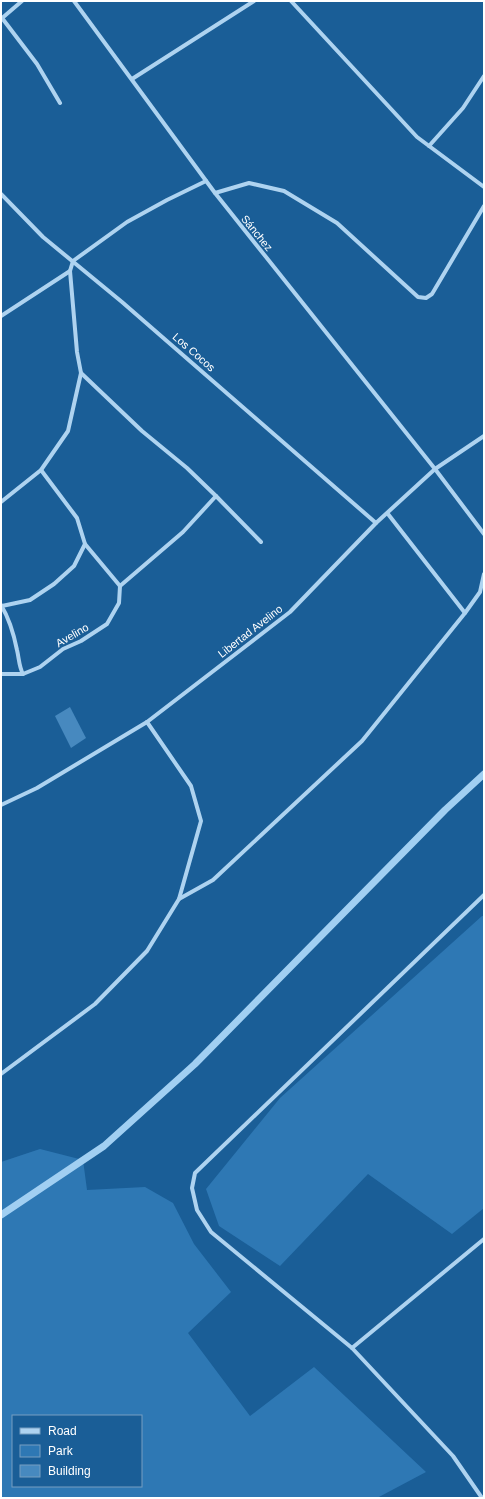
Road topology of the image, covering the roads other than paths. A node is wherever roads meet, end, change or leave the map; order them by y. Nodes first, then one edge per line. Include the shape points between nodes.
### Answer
1 (22, 1) edge
2 (74, 1) edge
3 (254, 1) edge
4 (291, 1) edge
5 (1, 19) edge
6 (484, 76) edge
7 (132, 78) junction
8 (60, 103) dead end
9 (430, 146) junction
10 (206, 181) junction
11 (484, 187) edge
12 (215, 193) junction
13 (1, 194) edge
14 (484, 206) edge
15 (73, 261) junction
16 (70, 271) junction
17 (1, 316) edge
18 (81, 373) junction
19 (484, 436) edge
20 (435, 469) junction
21 (41, 470) junction
22 (216, 496) junction
23 (1, 502) edge
24 (388, 514) junction
25 (376, 523) junction
26 (484, 534) edge
27 (261, 542) dead end
28 (85, 544) junction
29 (484, 574) edge
30 (120, 586) junction
31 (2, 606) edge
32 (465, 613) junction
33 (1, 674) edge
34 (23, 674) junction
35 (147, 722) junction
36 (1, 805) edge
37 (484, 895) edge
38 (179, 899) junction
39 (1, 1074) edge
40 (484, 1239) edge
41 (352, 1348) junction
42 (482, 1498) edge

1 - 5 street
2 - 7 street, Sánchez
3 - 7 street
4 - 9 street via 417,137
5 - 8 street via 36,64
6 - 9 street via 463,108
7 - 10 street, Sánchez
9 - 11 street
10 - 12 street, Sánchez
10 - 15 street via 127,222
12 - 14 street via 249,182 284,191 337,223 418,297 426,298 432,294
12 - 20 street, Sánchez
13 - 15 street, Los Cocos via 43,237
15 - 16 street
15 - 25 street, Los Cocos
16 - 17 street
16 - 18 street
18 - 21 street via 68,431
18 - 22 street
19 - 20 street, Libertad Avelino
20 - 24 street, Libertad Avelino
20 - 26 street, Sánchez
21 - 23 street
21 - 28 street via 77,518
22 - 27 street
22 - 30 street via 183,532
24 - 25 street, Libertad Avelino
24 - 32 street
25 - 35 street, Libertad Avelino via 290,612
28 - 30 street
28 - 31 street via 74,566 54,584 30,600
29 - 32 street via 480,592
30 - 34 street, Avelino via 119,603 107,624 64,649 40,667
31 - 34 street
32 - 38 street via 362,741 213,880
33 - 34 street, Avelino
35 - 36 street, Libertad Avelino via 37,788
35 - 38 street via 191,786 201,821
37 - 41 street via 195,1174 192,1188 197,1210 211,1232
38 - 39 street via 147,952 95,1004
40 - 41 street
41 - 42 street via 453,1456

